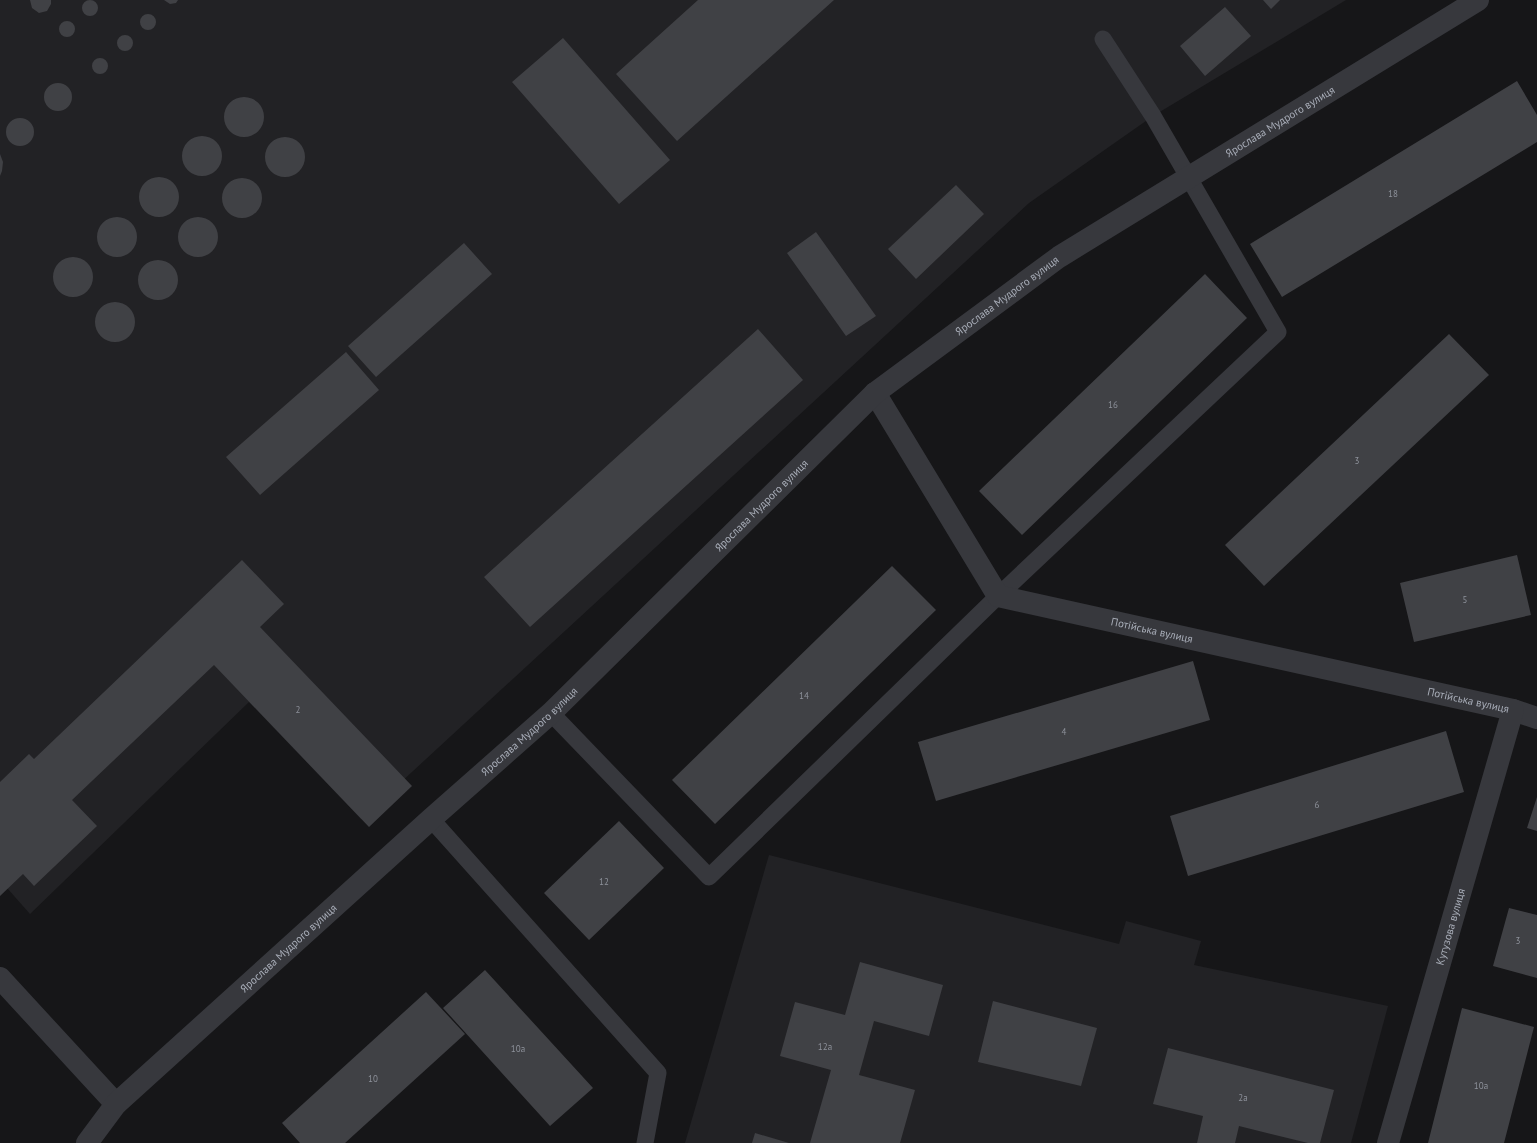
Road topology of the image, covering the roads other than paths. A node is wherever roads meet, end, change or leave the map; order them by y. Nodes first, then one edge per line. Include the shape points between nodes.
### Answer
1 (1478, 0) edge
2 (1103, 40) dead end
3 (1189, 178) junction
4 (875, 393) junction
5 (998, 596) junction
6 (1513, 710) junction
7 (551, 713) junction
8 (1537, 718) edge
9 (430, 819) junction
10 (0, 978) edge
11 (116, 1104) junction
12 (87, 1143) edge
13 (645, 1143) edge
14 (1388, 1143) edge

1 - 3 street, Ярослава Мудрого вулиця
2 - 3 lane via 1153,116
3 - 4 street, Ярослава Мудрого вулиця via 1060,257
3 - 5 lane via 1278,332
4 - 5 street
4 - 7 street, Ярослава Мудрого вулиця
5 - 6 street, Потійська вулиця
5 - 7 lane via 709,877
6 - 8 street, Потійська вулиця
6 - 14 street, Кутузова вулиця
7 - 9 street, Ярослава Мудрого вулиця
9 - 11 street, Ярослава Мудрого вулиця
9 - 13 lane via 658,1073
10 - 11 street
11 - 12 street, Ярослава Мудрого вулиця

